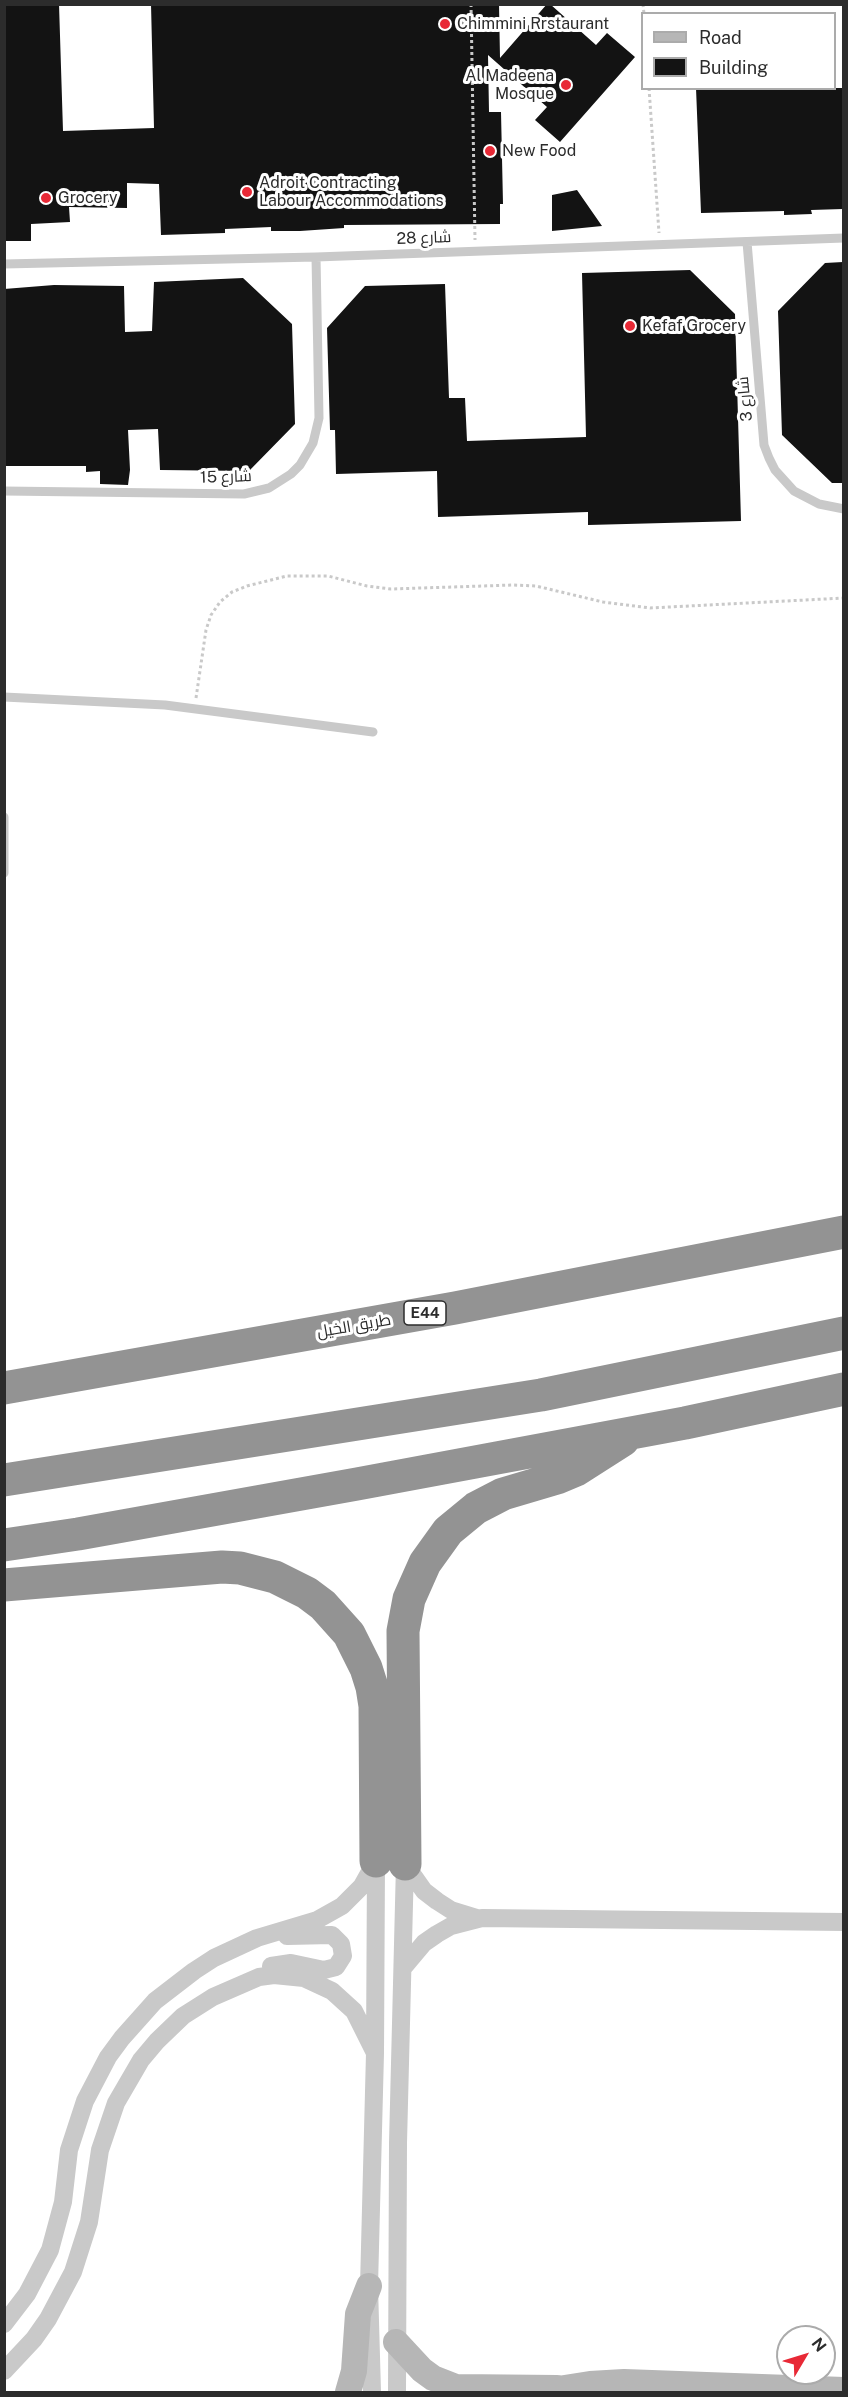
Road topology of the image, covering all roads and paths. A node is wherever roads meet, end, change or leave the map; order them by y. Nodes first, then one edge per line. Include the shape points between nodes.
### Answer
1 (471, 4) edge
2 (649, 90) edge
3 (843, 238) edge
4 (747, 242) junction
5 (660, 245) junction
6 (475, 251) junction
7 (316, 256) junction
8 (4, 264) edge
9 (4, 491) edge
10 (843, 509) edge
11 (843, 598) edge
12 (4, 697) edge
13 (195, 709) junction
14 (373, 732) dead end
15 (4, 817) edge
16 (4, 873) edge
17 (843, 1232) edge
18 (843, 1333) edge
19 (4, 1388) edge
20 (843, 1389) edge
21 (631, 1433) junction
22 (4, 1480) edge
23 (4, 1545) edge
24 (4, 1585) edge
25 (391, 1863) junction
26 (482, 1918) junction
27 (843, 1922) edge
28 (257, 1938) junction
29 (403, 1968) junction
30 (231, 1988) junction
31 (375, 2053) junction
32 (369, 2286) junction
33 (4, 2324) edge
34 (396, 2342) junction
35 (4, 2371) edge
36 (843, 2390) edge
37 (549, 2391) edge
38 (348, 2392) edge
39 (372, 2392) edge
40 (397, 2392) edge

1 - 6 path
2 - 5 path
3 - 4 lane, شارع 28
4 - 5 lane, شارع 28
4 - 10 lane, شارع 3 via 764,445 794,491 819,504
5 - 6 lane, شارع 28
6 - 7 lane, شارع 28
7 - 8 lane, شارع 28
7 - 9 lane, شارع 15 via 318,425 307,455 291,474 257,492 244,494
11 - 13 path via 650,608 603,602 536,586 391,589 328,576 287,576 239,589 220,602 211,615
12 - 13 lane
13 - 14 lane
15 - 16 lane
17 - 19 highway, طريق الخيل / E44 via 455,1308
18 - 22 highway via 541,1395
20 - 21 highway
21 - 23 highway via 175,1518
21 - 25 highway via 576,1470 503,1494 476,1508 448,1531 425,1563 409,1599 403,1631
24 - 25 highway via 222,1567 275,1577 307,1593 348,1634 372,1687
25 - 26 street via 451,1910
25 - 28 street via 342,1906 317,1920
25 - 29 street
25 - 31 street
26 - 27 street
26 - 29 street via 437,1934
28 - 30 street via 332,1935 341,1944 343,1956 336,1967 324,1970 291,1964 265,1967
28 - 33 street via 214,1958 174,1986 138,2019 108,2057 85,2101 73,2137 50,2250 27,2295
29 - 34 street
30 - 31 street via 274,1975 318,1983 332,1990 354,2011
30 - 35 street via 198,2006 170,2028 128,2081 100,2150 89,2222 73,2272 48,2319
31 - 32 street
32 - 38 street via 358,2314 354,2371
32 - 39 street
34 - 37 street via 422,2370 456,2387
34 - 40 street
36 - 37 street via 624,2382

